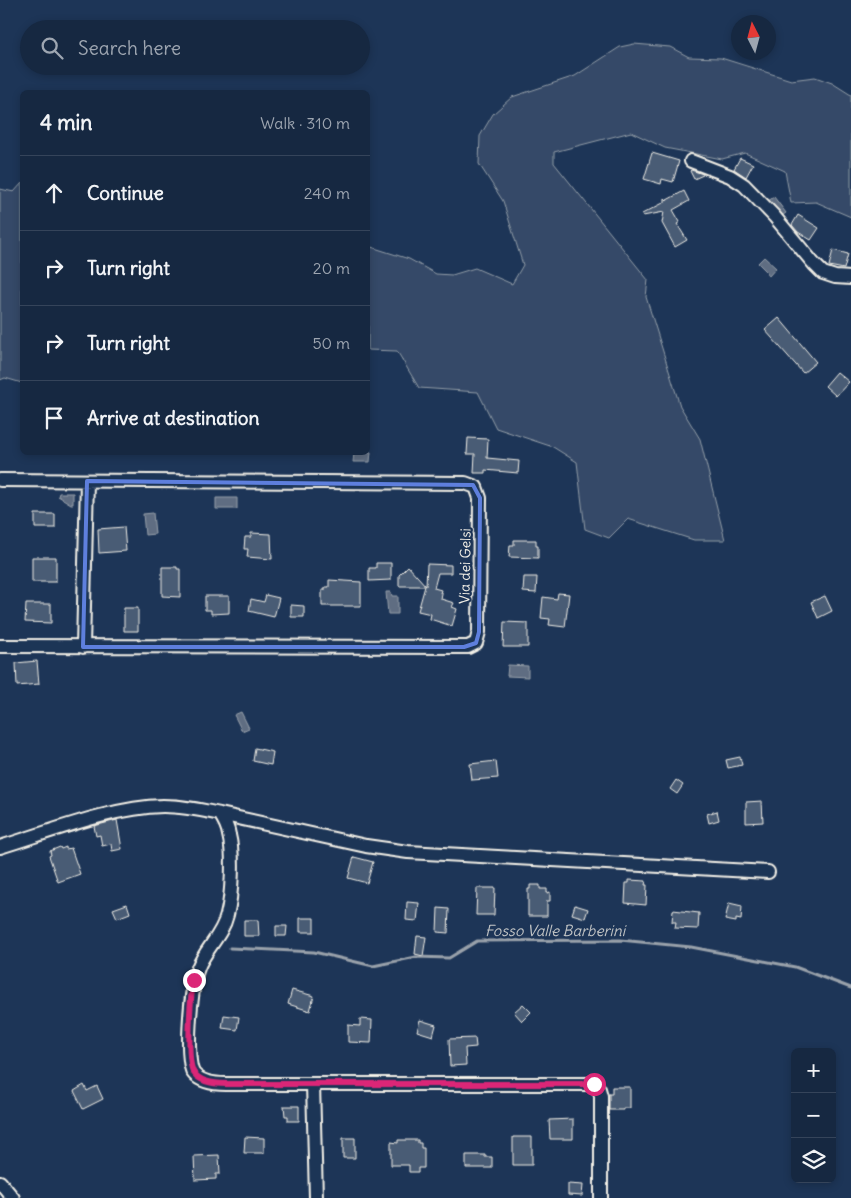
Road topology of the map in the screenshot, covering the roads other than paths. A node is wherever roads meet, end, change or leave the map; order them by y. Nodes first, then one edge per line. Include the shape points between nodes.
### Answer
1 (691, 161) dead end
2 (851, 278) edge
3 (0, 480) edge
4 (87, 481) junction
5 (0, 646) edge
6 (83, 647) junction
7 (220, 814) junction
8 (0, 847) edge
9 (768, 872) dead end
10 (313, 1084) junction
11 (0, 1182) edge
12 (13, 1198) edge
13 (316, 1198) edge
14 (601, 1198) edge

1 - 2 street via 730,176 747,187 823,273
3 - 4 street, Via dei Gelsi
4 - 6 street
4 - 6 street, Via dei Gelsi via 469,483 476,487 480,498 479,632 476,643 464,647
5 - 6 street, Via dei Gelsi
7 - 8 street via 174,806 133,809
7 - 9 street via 408,852
7 - 10 street via 230,839 228,908 221,932 200,962 194,980 191,1068 198,1077 213,1083
10 - 13 street
10 - 14 street via 594,1084 602,1101
11 - 12 street

